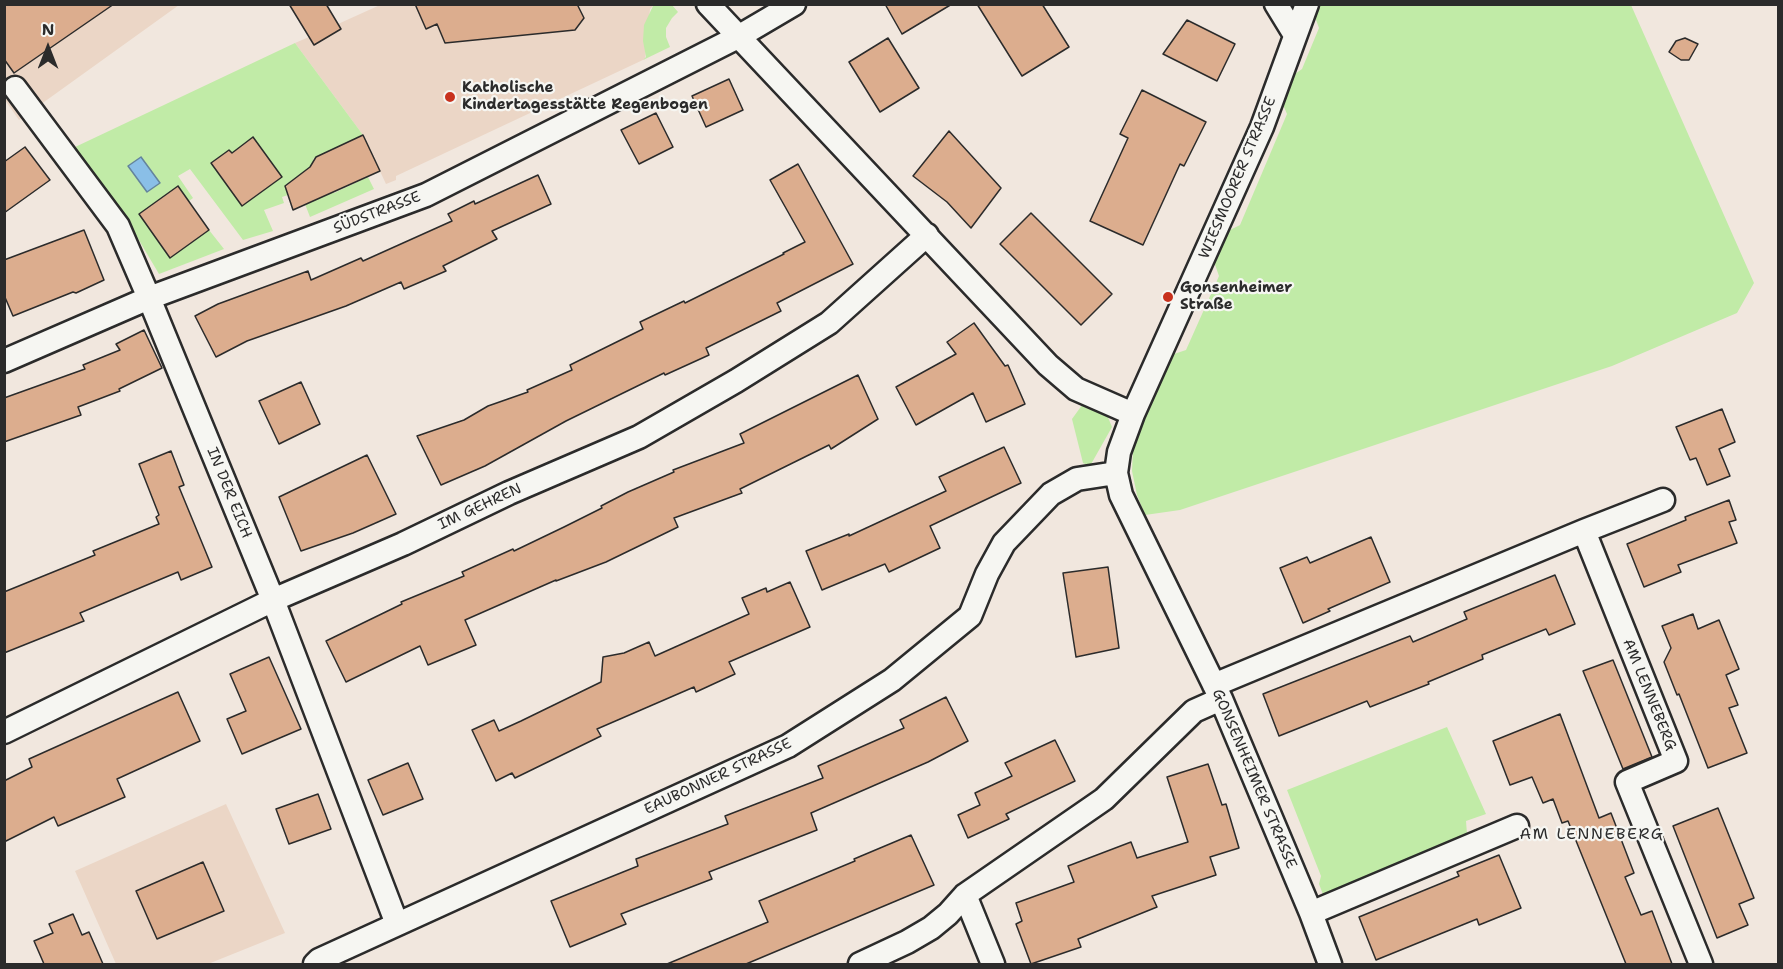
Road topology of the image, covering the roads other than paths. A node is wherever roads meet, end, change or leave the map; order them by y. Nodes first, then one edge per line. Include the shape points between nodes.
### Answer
1 (708, 4) edge
2 (794, 4) edge
3 (1276, 4) edge
4 (1307, 4) edge
5 (1295, 35) junction
6 (738, 37) junction
7 (15, 88) dead end
8 (927, 236) junction
9 (149, 298) junction
10 (4, 361) edge
11 (1133, 414) junction
12 (1116, 473) junction
13 (1663, 500) dead end
14 (1584, 531) junction
15 (273, 600) junction
16 (1217, 692) junction
17 (4, 732) edge
18 (1516, 826) dead end
19 (965, 895) junction
20 (1311, 913) junction
21 (397, 924) junction
22 (315, 964) edge
23 (860, 964) edge
24 (993, 964) edge
25 (1330, 964) edge
26 (1701, 964) edge

1 - 6 street
2 - 6 street, SÜDSTRASSE
3 - 5 street
4 - 5 street, WIESMOORER STRASSE
5 - 11 street, WIESMOORER STRASSE via 1262,127
6 - 8 street
6 - 9 street, SÜDSTRASSE via 426,195
7 - 9 street, IN DER EICH via 117,226
8 - 11 street via 1066,382
8 - 15 street, IM GEHREN via 829,323 639,436
9 - 10 street, SÜDSTRASSE
9 - 15 street, IN DER EICH
11 - 12 street, GONSENHEIMER STRASSE
12 - 16 street, GONSENHEIMER STRASSE via 1121,495
12 - 21 street, EAUBONNER STRASSE via 1077,479 1051,494 1004,543 970,615 892,680 788,746
13 - 14 street
14 - 16 street
14 - 26 street, AM LENNEBERG via 1676,761 1627,782
15 - 17 street, IM GEHREN
15 - 21 street, IN DER EICH
16 - 19 street via 1104,799
16 - 20 street, GONSENHEIMER STRASSE
18 - 20 street
19 - 23 street via 931,928
19 - 24 street
20 - 25 street, GONSENHEIMER STRASSE
21 - 22 street, EAUBONNER STRASSE

